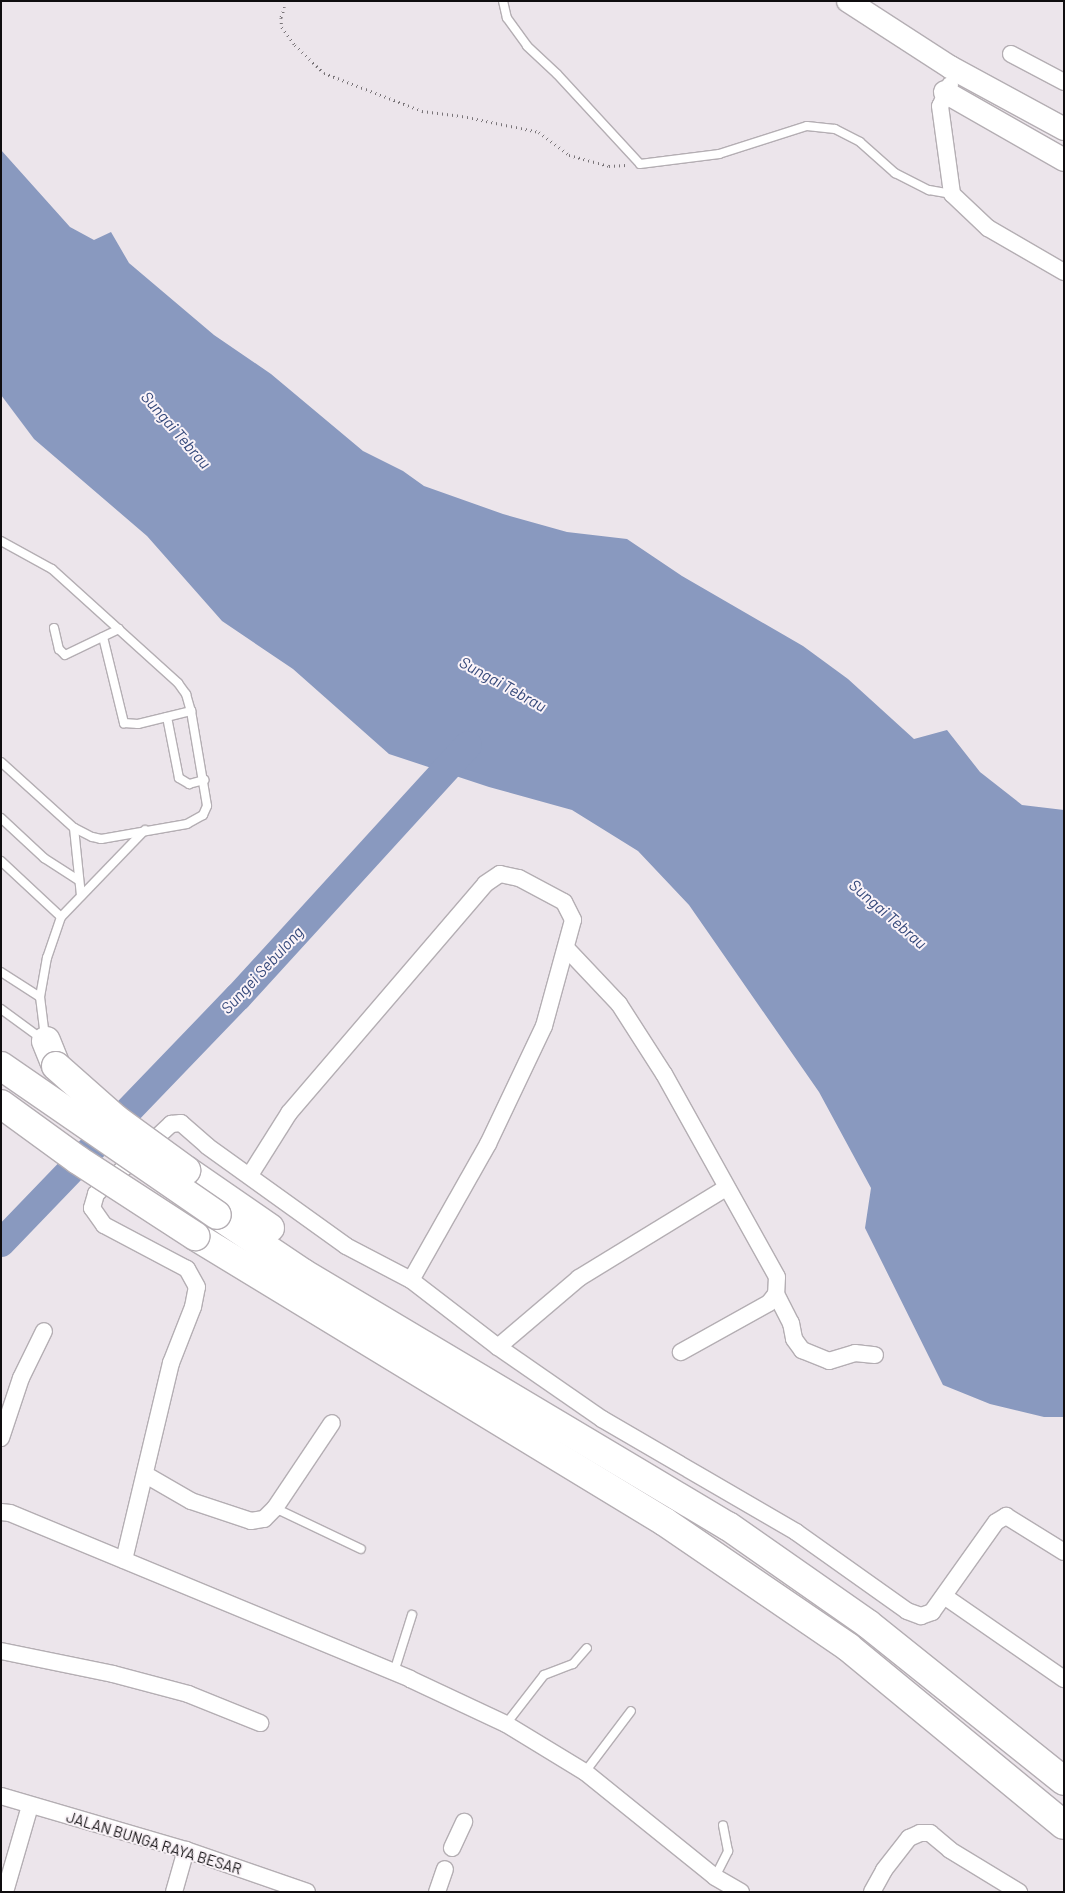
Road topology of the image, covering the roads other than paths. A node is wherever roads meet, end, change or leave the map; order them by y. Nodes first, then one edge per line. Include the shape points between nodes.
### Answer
1 (503, 1) edge
2 (848, 1) edge
3 (1011, 54) dead end
4 (960, 72) junction
5 (1064, 82) edge
6 (945, 92) junction
7 (1064, 129) edge
8 (1064, 160) edge
9 (952, 194) junction
10 (1064, 272) edge
11 (1, 541) edge
12 (54, 628) dead end
13 (119, 629) junction
14 (103, 637) junction
15 (191, 711) junction
16 (167, 717) junction
17 (1, 762) edge
18 (204, 780) junction
19 (1, 818) edge
20 (74, 828) junction
21 (146, 830) junction
22 (1, 861) edge
23 (78, 880) junction
24 (81, 896) junction
25 (61, 917) junction
26 (566, 950) junction
27 (1, 972) edge
28 (40, 998) junction
29 (1, 1009) edge
30 (46, 1041) junction
31 (1, 1066) edge
32 (1, 1104) edge
33 (250, 1176) junction
34 (726, 1188) junction
35 (411, 1280) junction
36 (776, 1294) junction
37 (388, 1322) junction
38 (44, 1331) dead end
39 (498, 1347) junction
40 (681, 1352) dead end
41 (876, 1355) dead end
42 (332, 1422) dead end
43 (1, 1438) edge
44 (146, 1475) junction
45 (275, 1508) junction
46 (1, 1512) edge
47 (361, 1549) dead end
48 (1064, 1552) edge
49 (124, 1560) junction
50 (944, 1596) junction
51 (412, 1615) dead end
52 (587, 1648) dead end
53 (1, 1651) edge
54 (394, 1672) junction
55 (1064, 1679) edge
56 (631, 1710) dead end
57 (260, 1723) dead end
58 (506, 1724) junction
59 (585, 1772) junction
60 (1064, 1781) edge
61 (1, 1796) edge
62 (30, 1806) junction
63 (464, 1822) dead end
64 (1064, 1824) edge
65 (723, 1825) dead end
66 (452, 1848) dead end
67 (186, 1850) junction
68 (444, 1869) dead end
69 (728, 1884) edge
70 (284, 1888) edge
71 (5, 1892) edge
72 (174, 1892) edge
73 (307, 1892) edge
74 (437, 1892) edge
75 (872, 1892) edge
76 (1019, 1892) edge

1 - 9 lane via 507,18 527,46 640,164 719,154 807,126 835,129 860,142 895,172 929,190
2 - 4 street
3 - 5 street
4 - 6 street
4 - 7 street
6 - 8 street
6 - 9 street via 940,113
9 - 10 street via 988,228
11 - 13 lane via 52,569
12 - 14 lane via 58,648 64,655
13 - 14 lane
13 - 15 lane via 178,683 186,694
14 - 16 lane via 124,723 138,724
15 - 16 lane
15 - 18 lane
16 - 18 lane via 179,778 189,784
17 - 20 lane
18 - 21 lane via 207,806 203,815 186,824
19 - 23 lane via 44,858
20 - 21 lane via 101,839
20 - 23 lane
21 - 24 lane
22 - 25 lane
23 - 24 lane
24 - 25 lane
25 - 28 lane via 47,958
26 - 33 street via 573,920 564,902 519,878 500,874 485,884 289,1113
26 - 34 street via 619,1004 664,1074
26 - 35 street via 544,1026 488,1144 455,1197
27 - 28 lane
28 - 30 lane
29 - 30 lane
30 - 37 highway, bridge via 56,1066 116,1118 318,1260
31 - 37 highway, bridge via 303,1273
32 - 64 highway, bridge via 78,1160 195,1236 665,1522 848,1647
33 - 35 street via 346,1246
33 - 44 street via 181,1124 171,1124 96,1194 92,1208 104,1225 186,1269 197,1287 193,1307 171,1363
34 - 36 street via 777,1277
34 - 39 street via 579,1278
35 - 39 street
36 - 40 street via 769,1303
36 - 41 street via 791,1323 794,1339 802,1350 829,1361 855,1353
37 - 60 highway via 728,1526 868,1624
38 - 43 street via 21,1378
39 - 50 street via 602,1419 796,1532 907,1611 921,1616 932,1612
42 - 45 street
44 - 45 street via 191,1501 251,1521 264,1519
44 - 49 street
45 - 47 lane
46 - 49 street
48 - 50 street via 1006,1516 996,1522
49 - 54 street
50 - 55 street
51 - 54 lane
52 - 58 lane via 573,1664 544,1675
53 - 57 street via 113,1674 188,1694
54 - 58 street
56 - 59 lane
58 - 59 street
59 - 69 street
61 - 62 street, JALAN BUNGA RAYA BESAR
62 - 67 street, JALAN BUNGA RAYA BESAR
62 - 71 street
63 - 66 street
65 - 69 lane via 728,1851
67 - 70 street, JALAN BUNGA RAYA BESAR
67 - 72 street
68 - 74 street
70 - 73 street, JALAN BUNGA RAYA BESAR
75 - 76 street via 904,1844 920,1833 930,1833 950,1850

